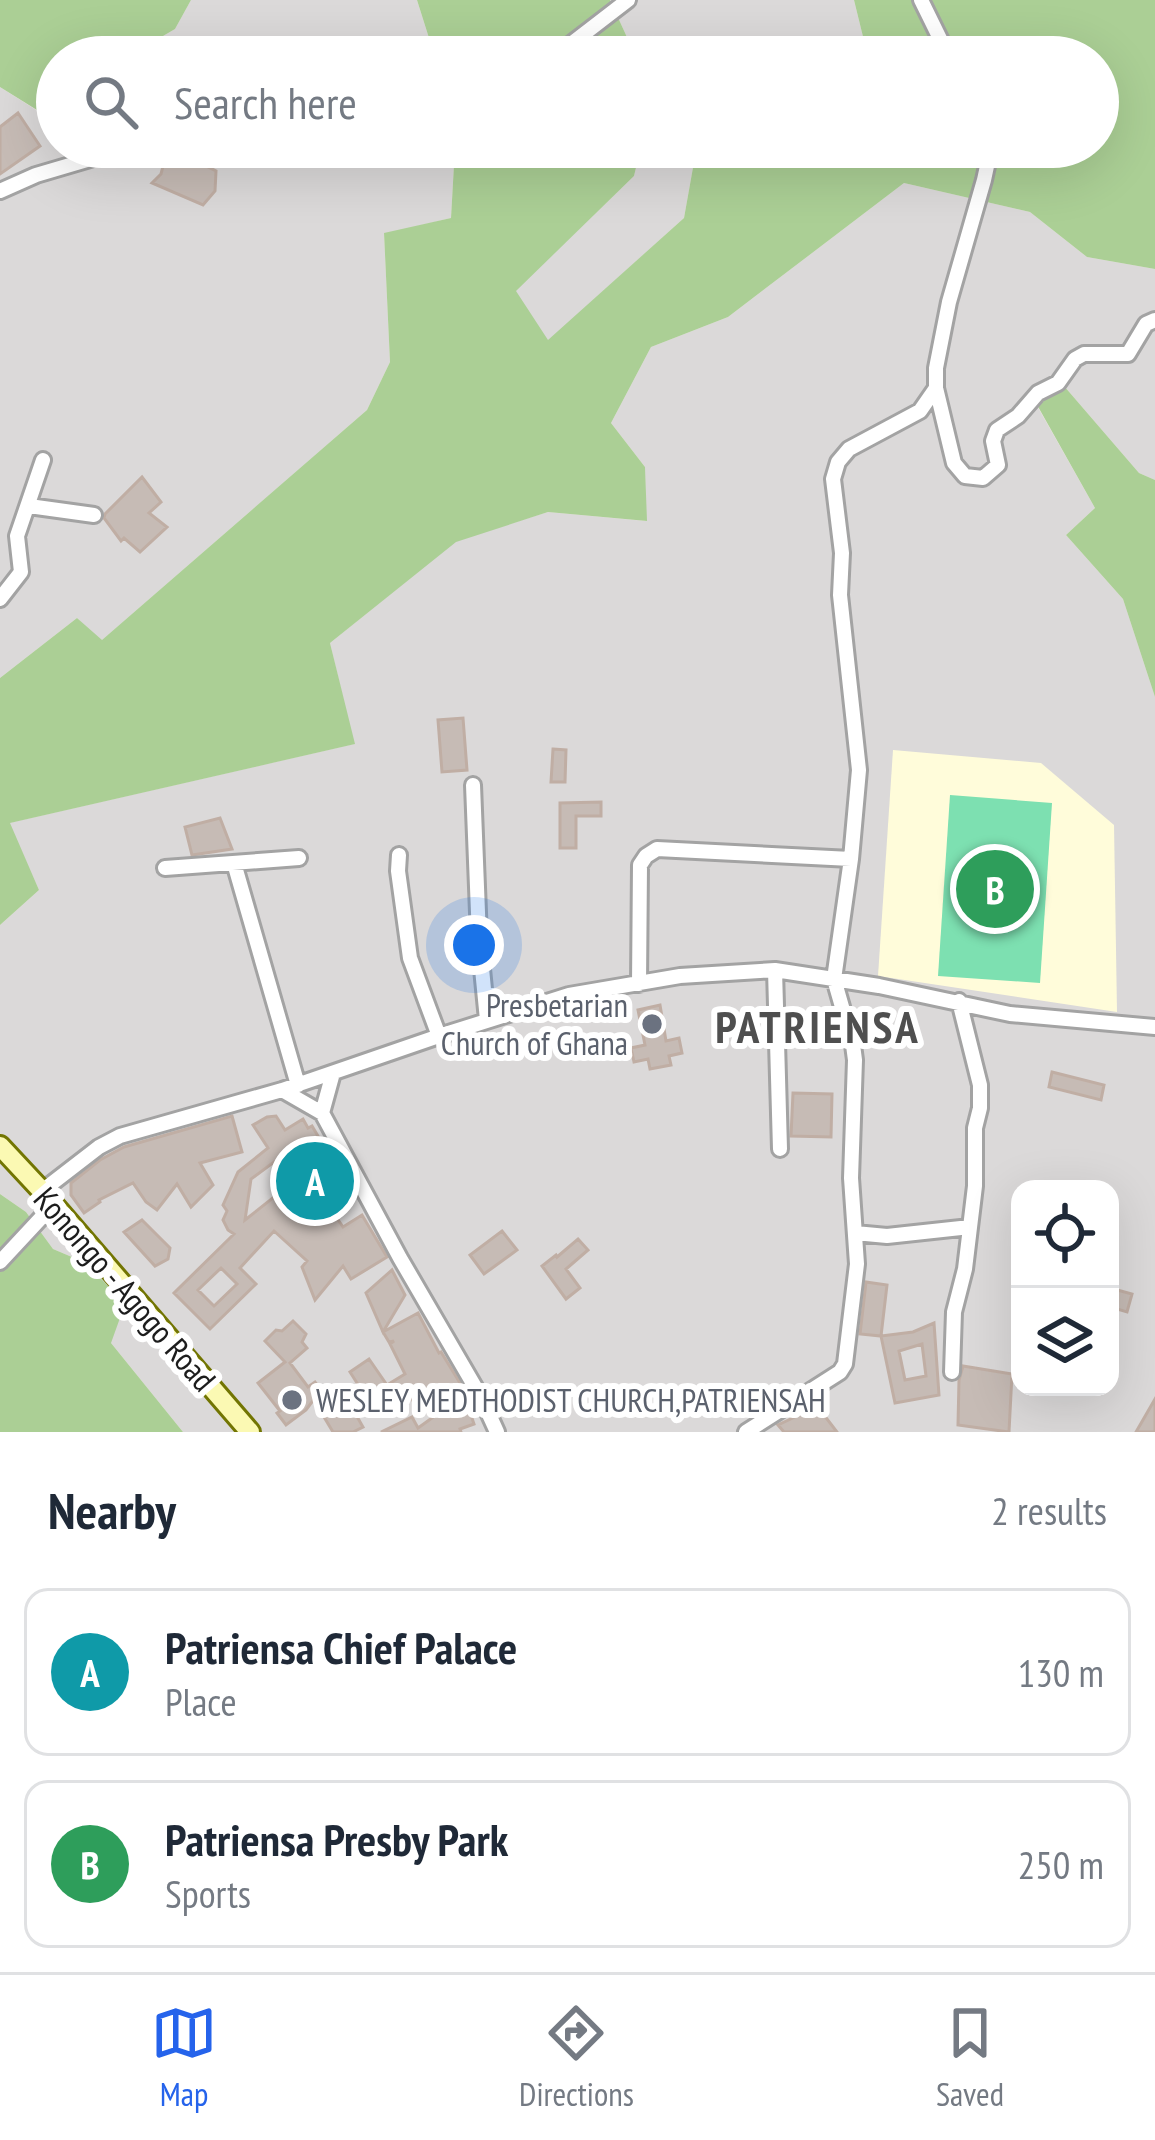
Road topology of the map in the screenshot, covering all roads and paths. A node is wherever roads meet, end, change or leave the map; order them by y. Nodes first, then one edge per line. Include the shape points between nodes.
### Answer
1 (628, 0) edge
2 (921, 0) edge
3 (581, 36) edge
4 (939, 36) edge
5 (60, 168) edge
6 (987, 168) edge
7 (0, 191) edge
8 (1155, 320) edge
9 (936, 388) junction
10 (43, 460) dead end
11 (29, 506) junction
12 (94, 515) dead end
13 (0, 599) edge
14 (473, 785) dead end
15 (399, 855) dead end
16 (299, 858) dead end
17 (850, 859) junction
18 (234, 863) junction
19 (165, 868) dead end
20 (775, 970) junction
21 (834, 979) junction
22 (639, 984) junction
23 (959, 1001) junction
24 (487, 1020) junction
25 (1155, 1028) edge
26 (439, 1036) junction
27 (332, 1072) junction
28 (290, 1087) junction
29 (322, 1113) junction
30 (0, 1146) edge
31 (780, 1149) dead end
32 (48, 1198) junction
33 (970, 1227) junction
34 (855, 1233) junction
35 (0, 1262) edge
36 (952, 1372) dead end
37 (250, 1432) edge
38 (497, 1432) edge
39 (746, 1432) edge

1 - 3 street
2 - 4 street
5 - 7 street
6 - 9 street via 941,335
8 - 9 street via 1128,354 1078,356 1058,383 997,430 998,465 983,478 965,476 954,463
9 - 17 street via 920,411 849,449 833,479 859,770
10 - 11 street
11 - 12 street
11 - 13 street via 17,536 22,572
14 - 24 street
15 - 26 street via 410,958
16 - 18 street
17 - 21 street
17 - 22 street via 657,849 640,865
18 - 19 street
18 - 28 street
20 - 21 street
20 - 22 street
20 - 31 street
21 - 23 street
21 - 34 street via 854,1045
22 - 24 street
23 - 25 street
23 - 33 street via 980,1085
24 - 26 street
26 - 27 street
27 - 28 street
27 - 29 street
28 - 29 street
28 - 32 street via 120,1136
29 - 38 street
30 - 32 main road, Konongo - Agogo Road
32 - 35 street
32 - 37 main road, Konongo - Agogo Road
33 - 34 street
33 - 36 street
34 - 39 street via 845,1364

